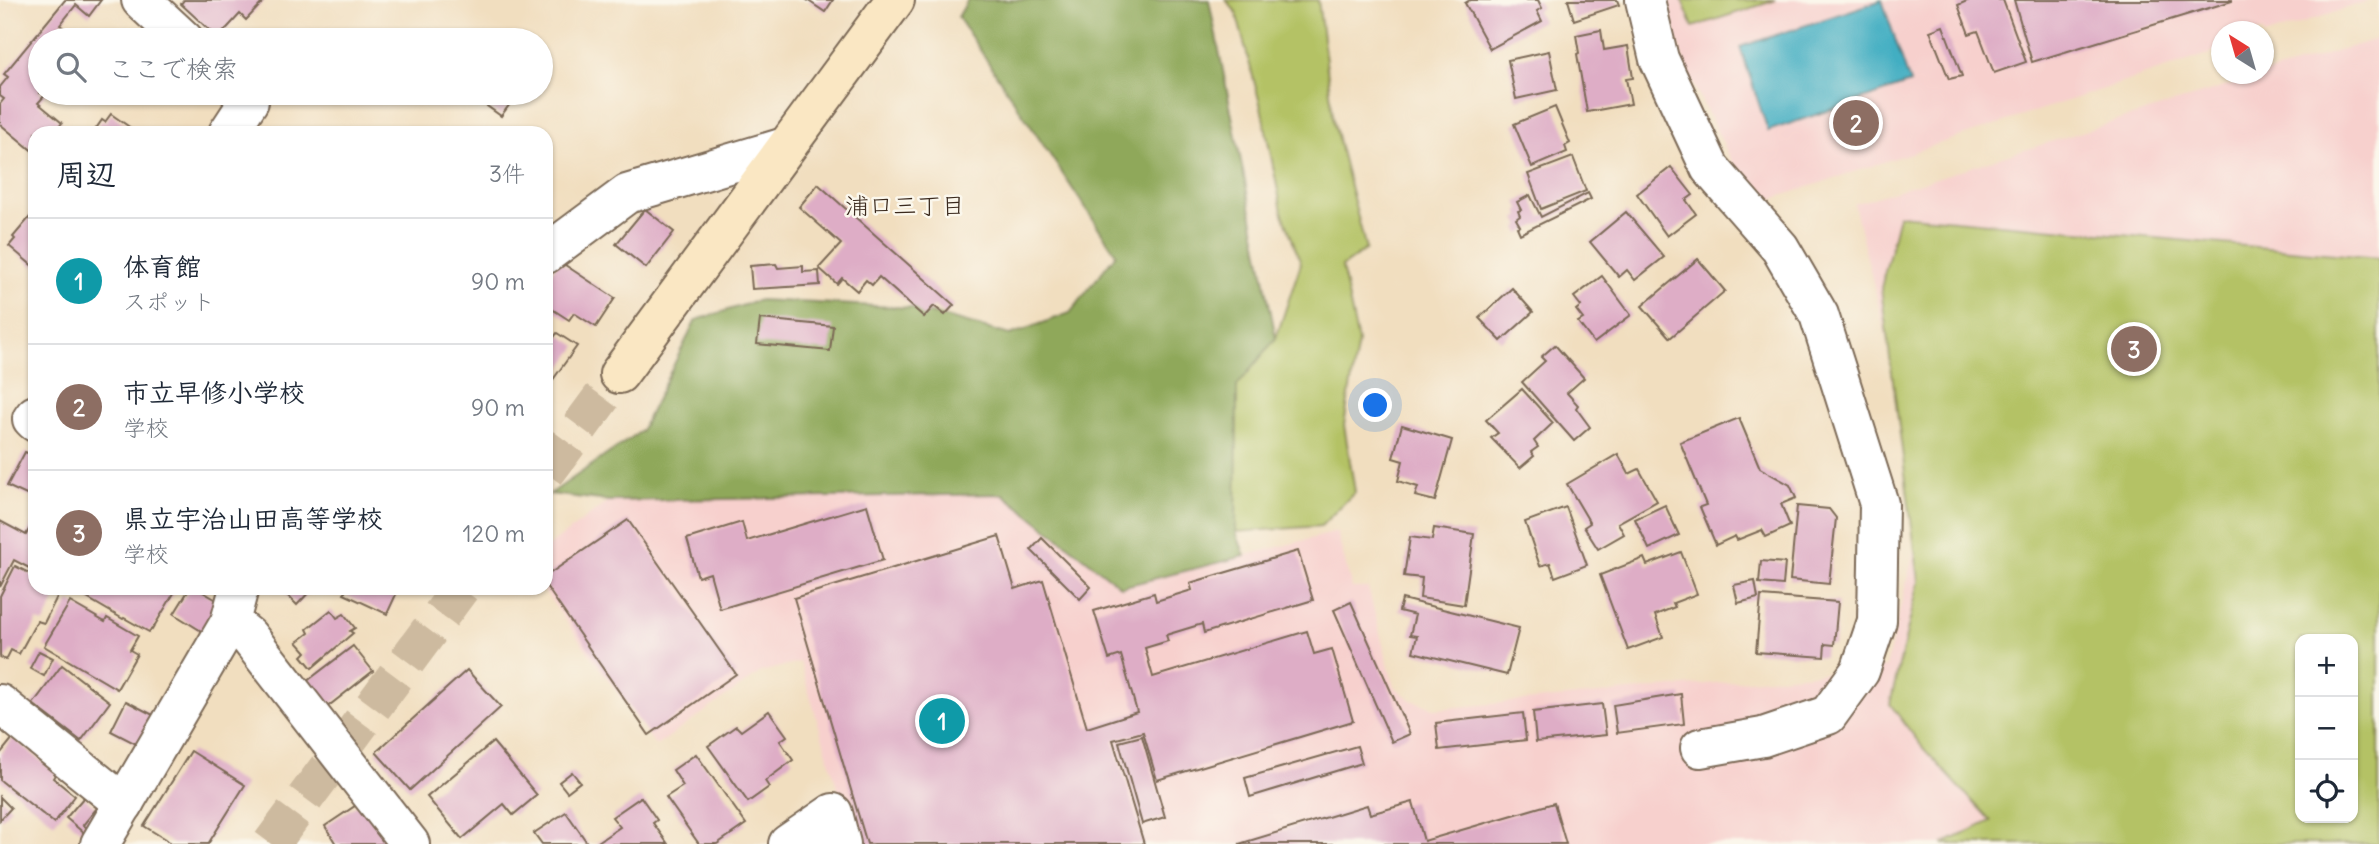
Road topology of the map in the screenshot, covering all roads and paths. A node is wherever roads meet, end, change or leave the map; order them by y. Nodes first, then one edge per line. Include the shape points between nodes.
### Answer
1 (141, 0) edge
2 (895, 0) edge
3 (1645, 0) edge
4 (171, 28) edge
5 (246, 105) edge
6 (233, 126) edge
7 (785, 147) junction
8 (553, 249) edge
9 (619, 374) tunnel mouth
10 (235, 605) edge
11 (0, 704) edge
12 (1700, 748) dead end
13 (124, 803) junction
14 (100, 844) edge
15 (410, 844) edge
16 (788, 844) edge
17 (841, 844) edge

1 - 4 street
2 - 7 street
3 - 12 street via 1659,59 1710,168 1780,248 1819,315 1879,504 1877,621 1860,671 1828,715 1763,737
5 - 6 street
7 - 8 street via 627,194
7 - 9 street
10 - 13 street
10 - 15 street via 248,636
11 - 13 street
13 - 14 street
16 - 17 street via 833,813

